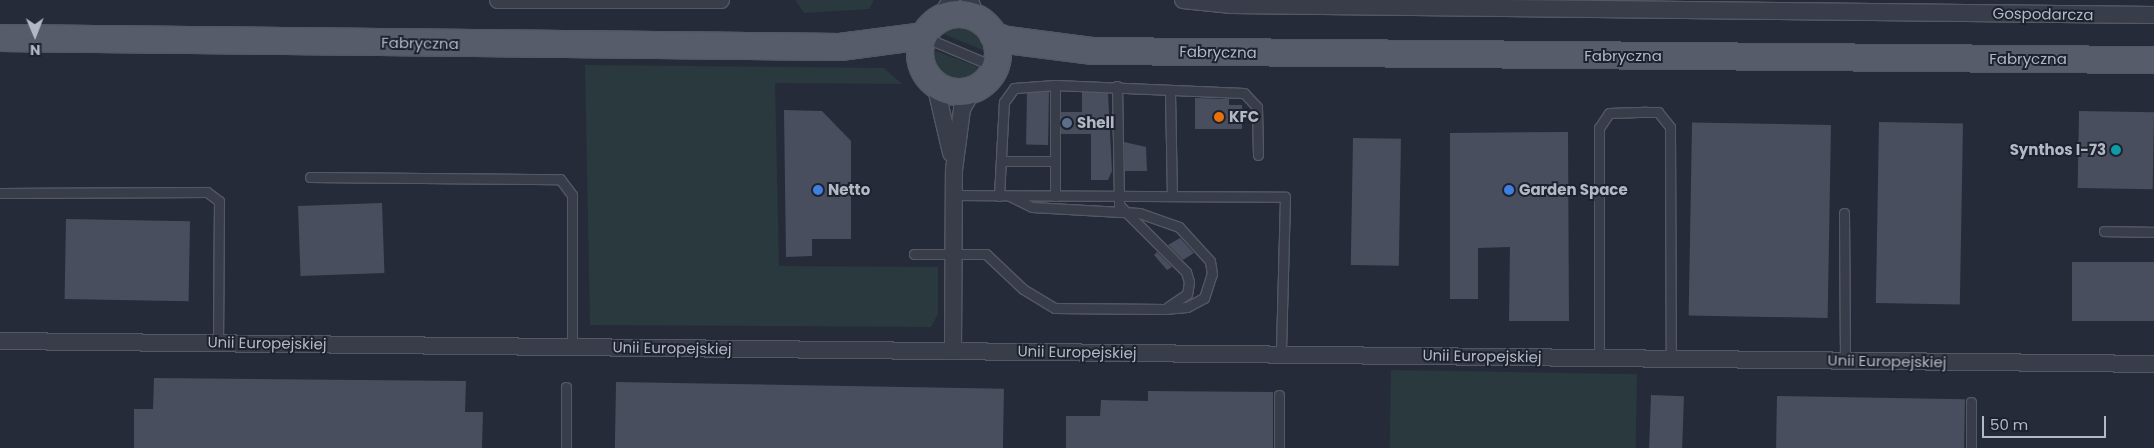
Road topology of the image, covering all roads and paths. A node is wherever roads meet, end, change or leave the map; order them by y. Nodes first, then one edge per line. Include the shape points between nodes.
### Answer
1 (498, 0) edge
2 (721, 0) edge
3 (1183, 0) edge
4 (1382, 3) edge
5 (1529, 4) edge
6 (2154, 15) edge
7 (938, 18) edge
8 (980, 18) edge
9 (0, 38) edge
10 (840, 47) junction
11 (1093, 51) junction
12 (2154, 60) edge
13 (995, 67) junction
14 (928, 74) junction
15 (1055, 85) junction
16 (1117, 86) junction
17 (972, 90) junction
18 (1170, 93) junction
19 (1258, 155) dead end
20 (1001, 161) junction
21 (1054, 161) junction
22 (954, 170) junction
23 (310, 177) dead end
24 (0, 193) edge
25 (954, 195) junction
26 (1000, 196) junction
27 (1009, 196) junction
28 (1055, 196) junction
29 (1117, 196) junction
30 (1172, 196) junction
31 (1125, 213) junction
32 (1844, 213) dead end
33 (2104, 231) dead end
34 (2154, 232) edge
35 (914, 254) dead end
36 (954, 254) junction
37 (1164, 309) junction
38 (0, 340) edge
39 (218, 343) junction
40 (572, 347) junction
41 (953, 351) junction
42 (1282, 354) junction
43 (1599, 358) junction
44 (1671, 358) junction
45 (1845, 360) junction
46 (2154, 364) edge
47 (566, 387) dead end
48 (1279, 395) dead end
49 (1971, 402) dead end
50 (566, 448) edge
51 (1279, 448) edge
52 (1971, 448) edge

1 - 2 street
3 - 4 street, Gospodarcza via 1232,5
4 - 5 street, Gospodarcza
5 - 6 street, Gospodarcza
7 - 8 main road, Fabryczna via 958,14
7 - 10 main road, Fabryczna
7 - 13 lane
7 - 14 main road
8 - 11 main road, Fabryczna via 1007,40
8 - 13 main road via 998,52
9 - 10 main road, Fabryczna
10 - 14 main road, Fabryczna
11 - 12 main road, Fabryczna
11 - 13 main road, Fabryczna via 1024,57
13 - 17 main road via 986,82
14 - 17 main road, Fabryczna via 953,92
14 - 22 street
15 - 16 lane
15 - 20 lane via 1024,85 1008,93 1001,113
15 - 21 lane
16 - 18 lane
16 - 29 lane
17 - 22 street via 962,109
18 - 19 lane via 1250,95 1257,107
18 - 30 lane
20 - 21 lane
20 - 26 lane
21 - 28 lane
22 - 25 street
23 - 40 lane via 560,180 572,195
24 - 39 lane via 207,192 219,201
25 - 26 lane
25 - 36 street
26 - 27 lane
27 - 28 lane
27 - 31 lane via 1032,207
28 - 29 lane
29 - 30 lane
29 - 31 lane
30 - 42 lane via 1285,197
31 - 37 lane via 1186,272 1187,294
31 - 37 lane via 1151,215 1180,227 1210,262 1212,274 1204,298 1186,307
32 - 45 lane
33 - 34 lane
35 - 36 lane
36 - 37 lane via 986,254 1023,290 1055,308
36 - 41 street
38 - 39 street, Unii Europejskiej
39 - 40 street, Unii Europejskiej
40 - 41 street, Unii Europejskiej
41 - 42 street, Unii Europejskiej
42 - 43 street, Unii Europejskiej
43 - 44 street, Unii Europejskiej
43 - 44 lane via 1599,128 1609,113 1658,112 1670,127
44 - 45 street, Unii Europejskiej
45 - 46 street, Unii Europejskiej
47 - 50 lane
48 - 51 lane
49 - 52 lane

